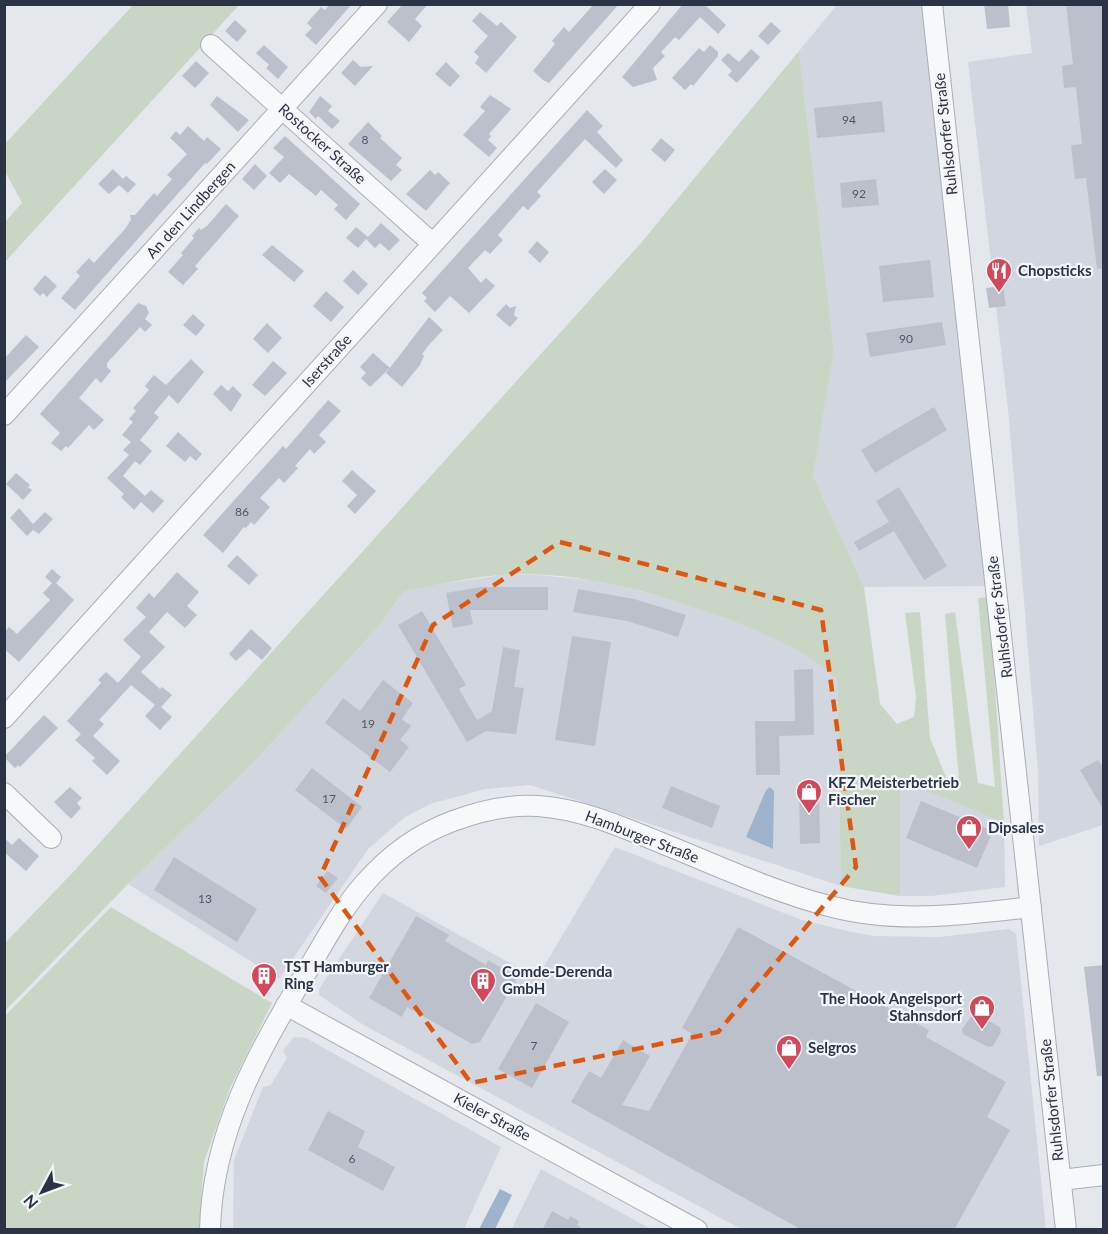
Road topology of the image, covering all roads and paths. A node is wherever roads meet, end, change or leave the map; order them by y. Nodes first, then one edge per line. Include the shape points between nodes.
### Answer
1 (377, 4) edge
2 (650, 4) edge
3 (932, 4) edge
4 (211, 45) dead end
5 (283, 109) junction
6 (433, 244) junction
7 (4, 415) edge
8 (4, 718) edge
9 (4, 793) edge
10 (51, 838) dead end
11 (1030, 907) junction
12 (286, 1005) junction
13 (1104, 1175) edge
14 (1061, 1180) junction
15 (210, 1230) edge
16 (696, 1230) edge
17 (1066, 1230) edge

1 - 5 street, An den Lindbergen
2 - 6 street, Iserstraße
3 - 11 street, Ruhlsdorfer Straße
4 - 5 street, Rostocker Straße
5 - 6 street, Rostocker Straße
5 - 7 street, An den Lindbergen
6 - 8 street, Iserstraße
9 - 10 street
11 - 12 street, Hamburger Straße via 911,916 830,906 753,880 608,821 538,806 497,809 433,828 378,869 337,921
11 - 14 street, Ruhlsdorfer Straße
12 - 15 street, Hamburger Straße via 234,1107 221,1150
12 - 16 street, Kieler Straße
13 - 14 street
14 - 17 street, Ruhlsdorfer Straße

